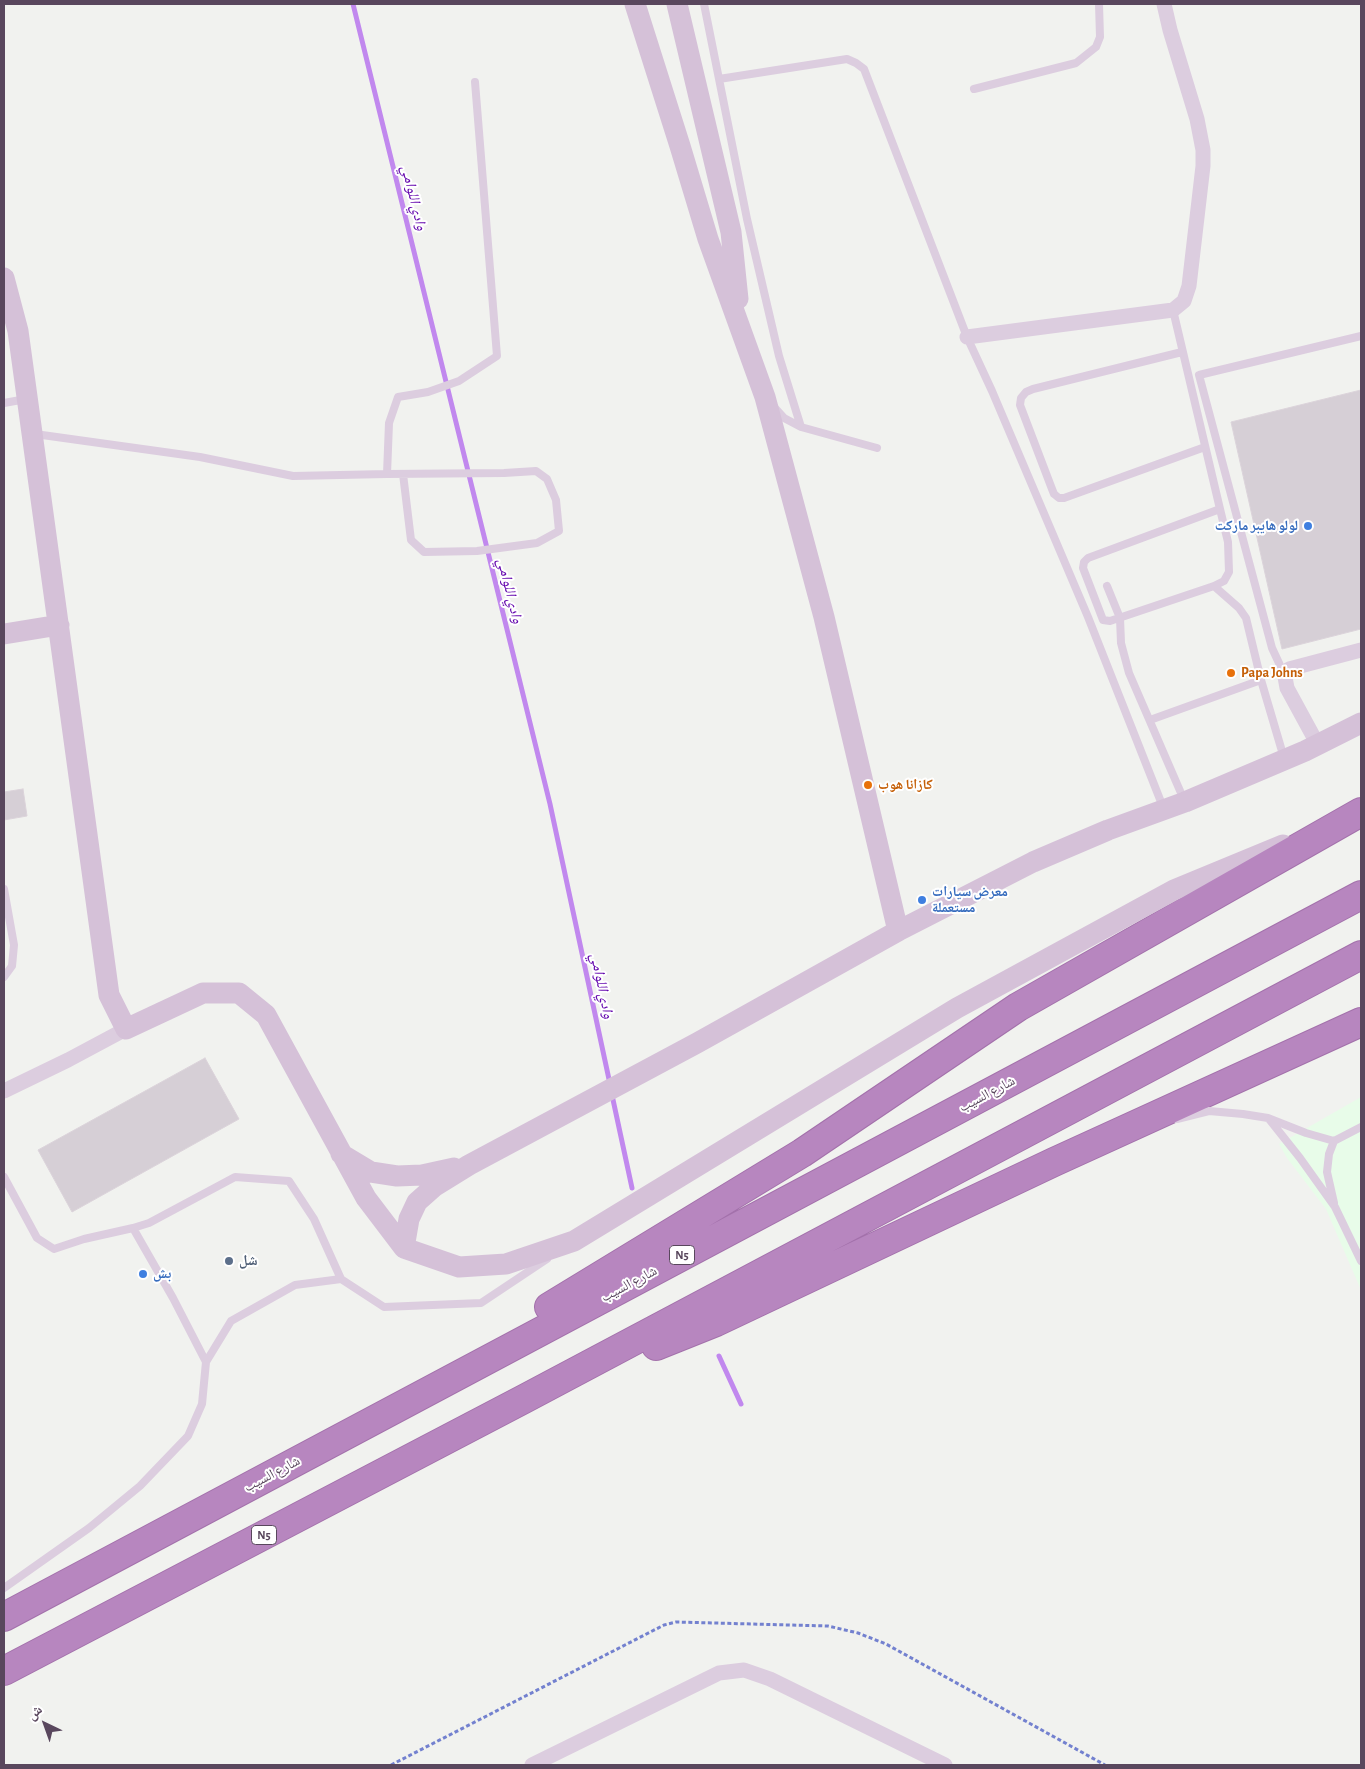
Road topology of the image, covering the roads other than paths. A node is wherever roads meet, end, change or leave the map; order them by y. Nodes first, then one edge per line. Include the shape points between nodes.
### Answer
1 (635, 4) edge
2 (677, 4) edge
3 (704, 4) edge
4 (1099, 4) edge
5 (1164, 4) edge
6 (719, 79) junction
7 (476, 82) dead end
8 (974, 89) dead end
9 (4, 278) edge
10 (1173, 310) junction
11 (741, 329) junction
12 (1361, 336) edge
13 (967, 338) junction
14 (1182, 352) junction
15 (765, 397) junction
16 (28, 399) junction
17 (4, 403) edge
18 (801, 427) junction
19 (31, 433) junction
20 (1205, 447) junction
21 (877, 448) dead end
22 (388, 474) junction
23 (403, 474) junction
24 (1220, 509) junction
25 (1107, 586) dead end
26 (1214, 586) junction
27 (1120, 618) junction
28 (59, 625) junction
29 (4, 634) edge
30 (1361, 650) edge
31 (1286, 677) junction
32 (1261, 680) junction
33 (1150, 720) junction
34 (1361, 723) edge
35 (1318, 745) junction
36 (1284, 760) junction
37 (1185, 802) junction
38 (1164, 810) junction
39 (1354, 815) edge
40 (4, 889) edge
41 (1361, 895) edge
42 (898, 931) junction
43 (1361, 955) edge
44 (4, 977) edge
45 (1361, 1022) edge
46 (126, 1029) junction
47 (4, 1091) edge
48 (1268, 1118) junction
49 (1168, 1122) dead end
50 (1150, 1127) dead end
51 (1361, 1127) edge
52 (1334, 1141) junction
53 (340, 1154) junction
54 (1054, 1162) junction
55 (469, 1165) junction
56 (4, 1177) edge
57 (1335, 1207) junction
58 (133, 1228) junction
59 (574, 1241) junction
60 (404, 1248) junction
61 (1361, 1261) edge
62 (341, 1279) junction
63 (206, 1362) junction
64 (524, 1399) junction
65 (192, 1517) junction
66 (4, 1588) edge
67 (4, 1617) edge
68 (4, 1671) edge
69 (532, 1765) edge
70 (945, 1765) edge

1 - 11 street via 708,240
2 - 11 street via 731,232
3 - 6 lane
4 - 8 lane via 1100,36 1096,47 1076,63
5 - 10 street via 1201,134 1203,158 1187,294
6 - 13 lane via 847,60 864,69
6 - 18 lane via 779,356
7 - 22 lane via 497,356 459,380 428,392 398,397 389,424
9 - 16 street via 18,331
10 - 13 street
10 - 14 lane
11 - 15 street
12 - 31 lane via 1199,375 1272,648
13 - 38 lane via 1088,616
14 - 20 lane
14 - 20 lane via 1026,392 1020,405 1054,494 1059,498
15 - 18 lane via 784,418
15 - 42 street via 824,617
16 - 17 lane
16 - 19 street
18 - 21 lane
19 - 22 lane via 200,457 293,476
19 - 28 street
20 - 24 lane
22 - 23 lane
23 - 23 lane via 536,470 547,479 556,500 559,531 537,543 477,551 424,552 411,540
24 - 26 lane via 1228,542 1229,572 1224,581
24 - 27 lane via 1084,562 1083,568 1102,618 1107,622
25 - 27 lane
26 - 27 lane
26 - 32 lane via 1246,618
27 - 33 lane via 1121,643 1129,673
28 - 29 street
28 - 46 street via 109,995
30 - 31 street via 1289,669
31 - 35 street via 1287,688
32 - 33 lane
32 - 36 lane
33 - 37 lane
34 - 35 street
35 - 36 street
36 - 37 street
37 - 38 street
38 - 42 street via 1032,862
39 - 59 street via 1174,890 957,1008
39 - 65 highway via 1018,1007 802,1154
40 - 44 lane via 14,944 12,966
41 - 65 highway, شارع السيب / N5
42 - 55 street via 697,1044
43 - 64 highway, N5
45 - 54 highway
46 - 47 street
46 - 53 street via 203,993 239,993 266,1015
48 - 49 lane via 1209,1110
48 - 52 lane via 1306,1134
48 - 57 lane
50 - 54 lane
51 - 52 lane
52 - 57 lane via 1327,1172
53 - 55 street via 371,1172 397,1176 422,1175
53 - 60 street via 366,1198
54 - 64 highway via 716,1322
55 - 60 street via 435,1186 417,1202 409,1219
56 - 58 lane via 37,1238 54,1248
57 - 61 lane
58 - 62 lane via 149,1224 235,1177 289,1181 314,1219
58 - 63 lane
59 - 60 street via 506,1264 459,1267
59 - 62 lane via 481,1303 384,1307
62 - 63 lane via 295,1285 231,1321
63 - 66 lane via 202,1404 188,1436 140,1486 89,1528
64 - 68 highway, N5
65 - 67 highway, شارع السيب / N5
69 - 70 street via 718,1673 744,1670 770,1679

